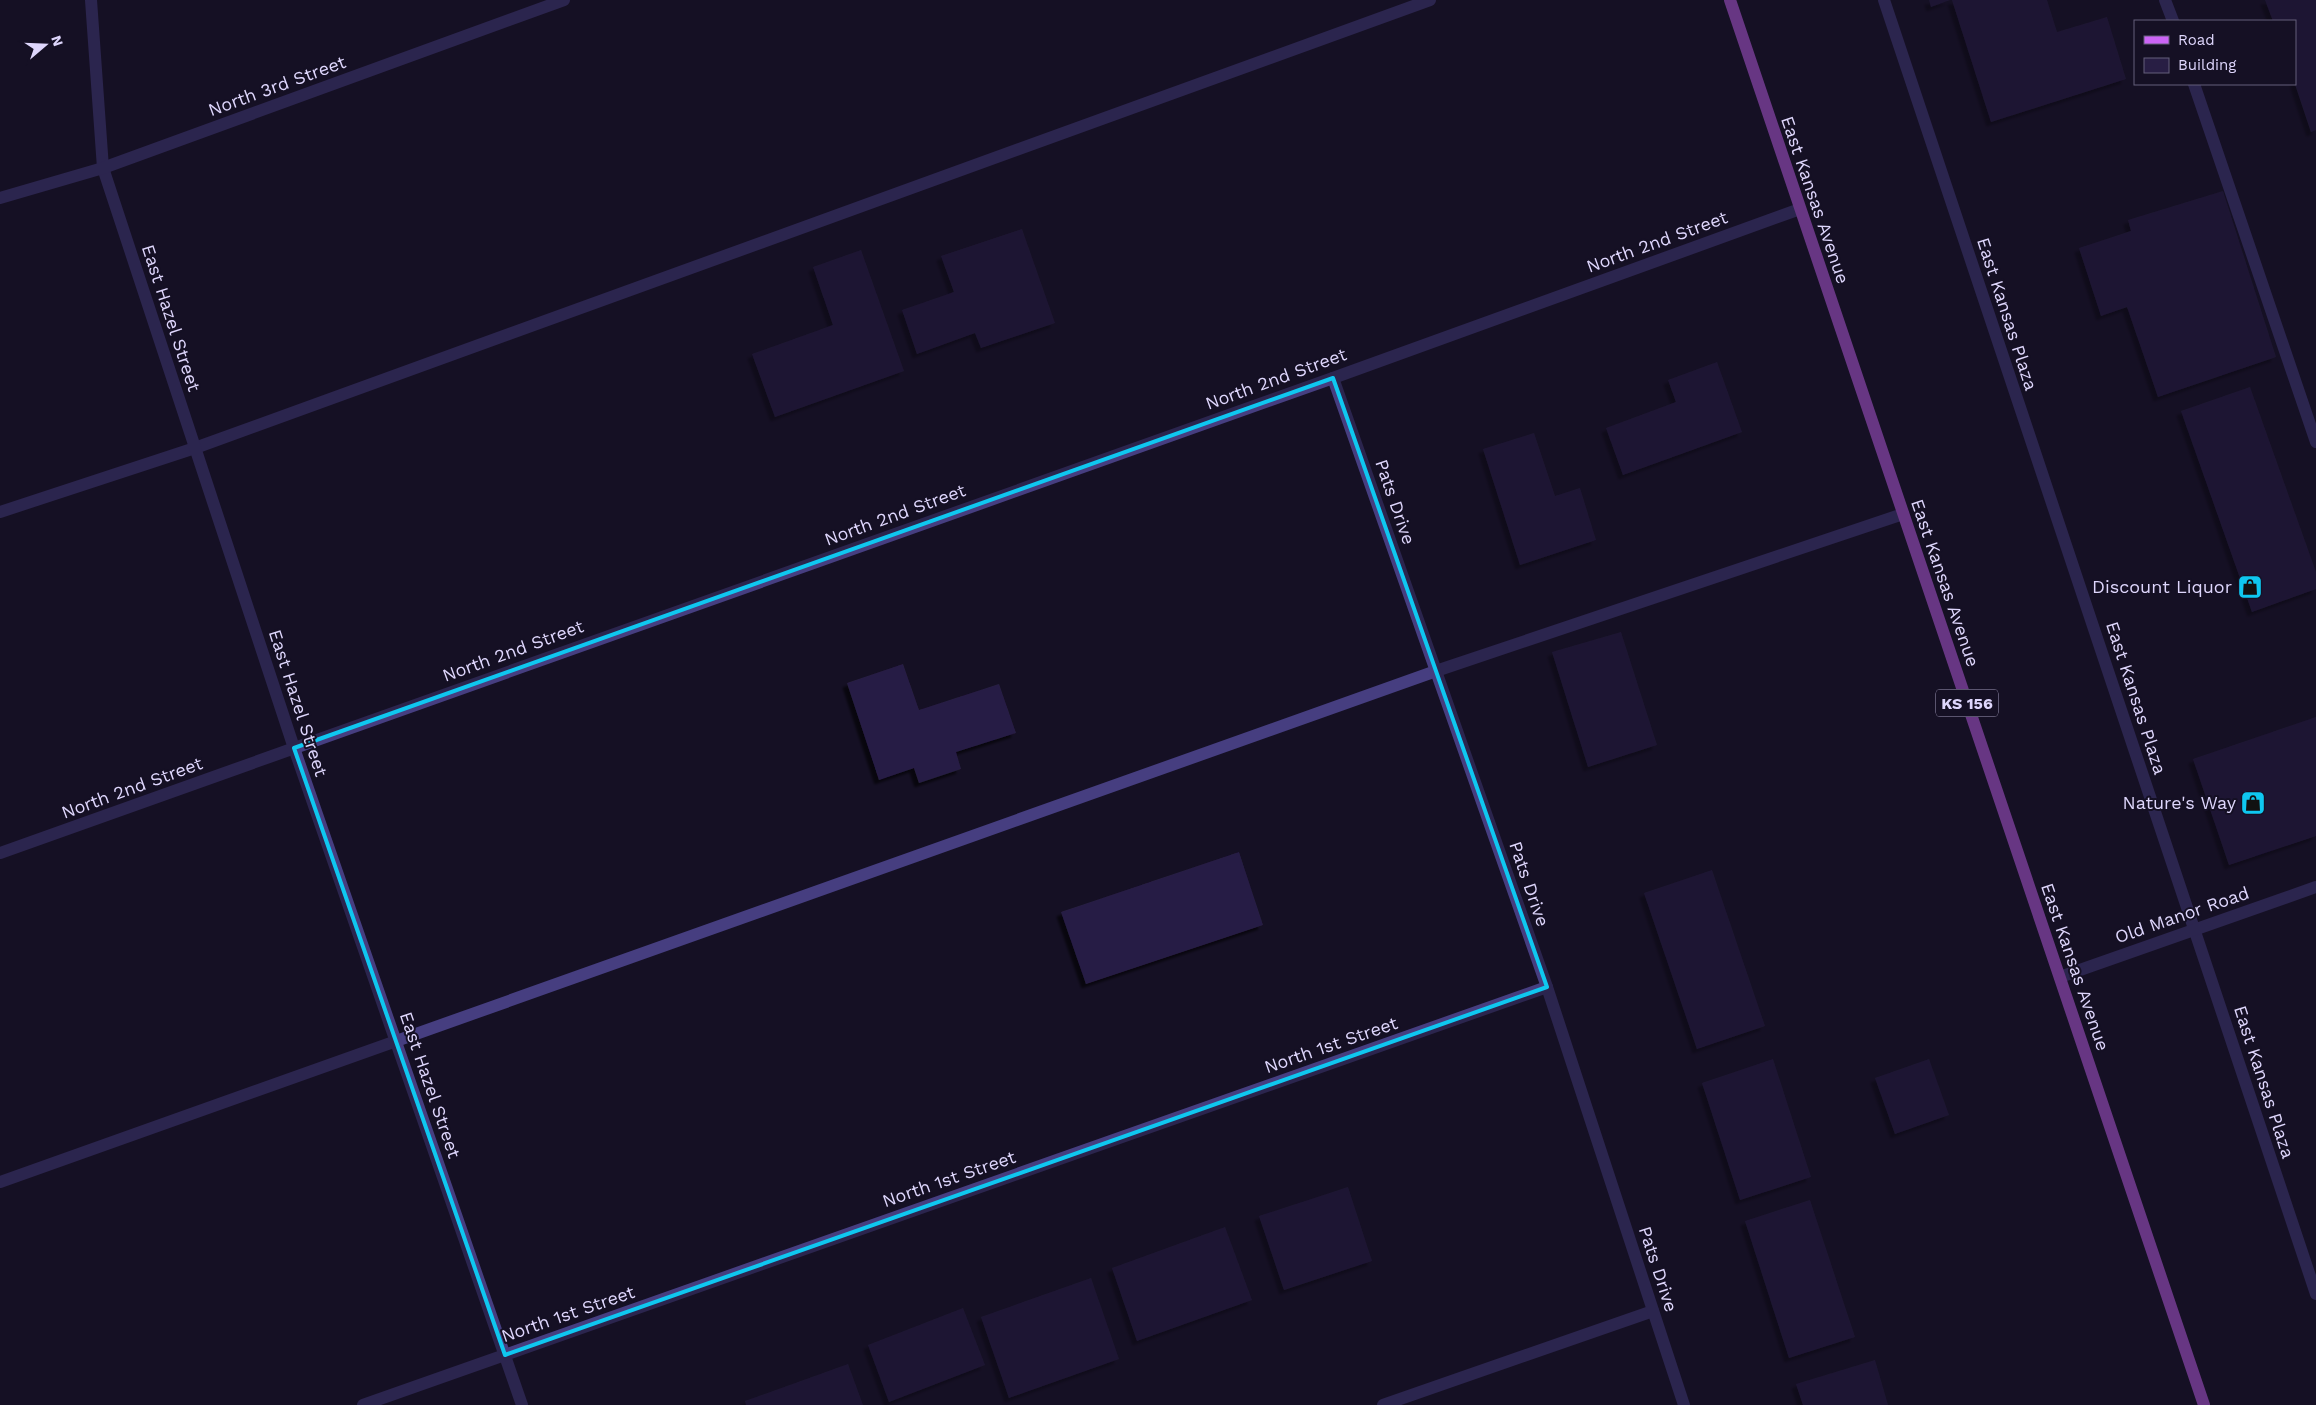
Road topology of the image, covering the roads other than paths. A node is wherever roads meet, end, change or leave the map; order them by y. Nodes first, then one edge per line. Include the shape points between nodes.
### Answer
1 (91, 0) edge
2 (564, 0) edge
3 (1430, 0) edge
4 (1730, 0) edge
5 (1884, 0) edge
6 (2166, 0) edge
7 (2173, 20) edge
8 (2194, 85) edge
9 (103, 168) junction
10 (0, 198) edge
11 (1800, 209) junction
12 (1333, 378) junction
13 (2316, 442) edge
14 (196, 448) junction
15 (0, 512) edge
16 (1903, 514) junction
17 (1436, 671) junction
18 (294, 748) junction
19 (0, 853) edge
20 (2316, 887) edge
21 (2194, 929) junction
22 (2060, 977) junction
23 (1547, 987) junction
24 (396, 1041) junction
25 (0, 1182) edge
26 (2316, 1294) edge
27 (1653, 1311) junction
28 (505, 1355) junction
29 (364, 1405) edge
30 (522, 1405) edge
31 (1383, 1405) edge
32 (1684, 1405) edge
33 (2204, 1405) edge

1 - 9 street, East Hazel Street
2 - 9 street, North 3rd Street
3 - 14 street
4 - 11 main road, East Kansas Avenue / KS 156
5 - 21 street, East Kansas Plaza
6 - 7 street
8 - 13 street
9 - 10 street, North 3rd Street
9 - 14 street, East Hazel Street
11 - 12 street, North 2nd Street
11 - 16 main road, East Kansas Avenue / KS 156
12 - 17 street, Pats Drive
12 - 18 street, North 2nd Street
14 - 15 street
14 - 18 street, East Hazel Street
16 - 17 street
16 - 22 main road, East Kansas Avenue / KS 156
17 - 23 street, Pats Drive
17 - 24 street
18 - 19 street, North 2nd Street
18 - 24 street, East Hazel Street
20 - 21 street, Old Manor Road
21 - 22 street, Old Manor Road
21 - 26 street, East Kansas Plaza
22 - 33 main road, East Kansas Avenue / KS 156
23 - 27 street, Pats Drive
23 - 28 street, North 1st Street
24 - 25 street
24 - 28 street, East Hazel Street
27 - 31 street
27 - 32 street, Pats Drive
28 - 29 street, North 1st Street
28 - 30 street, East Hazel Street

